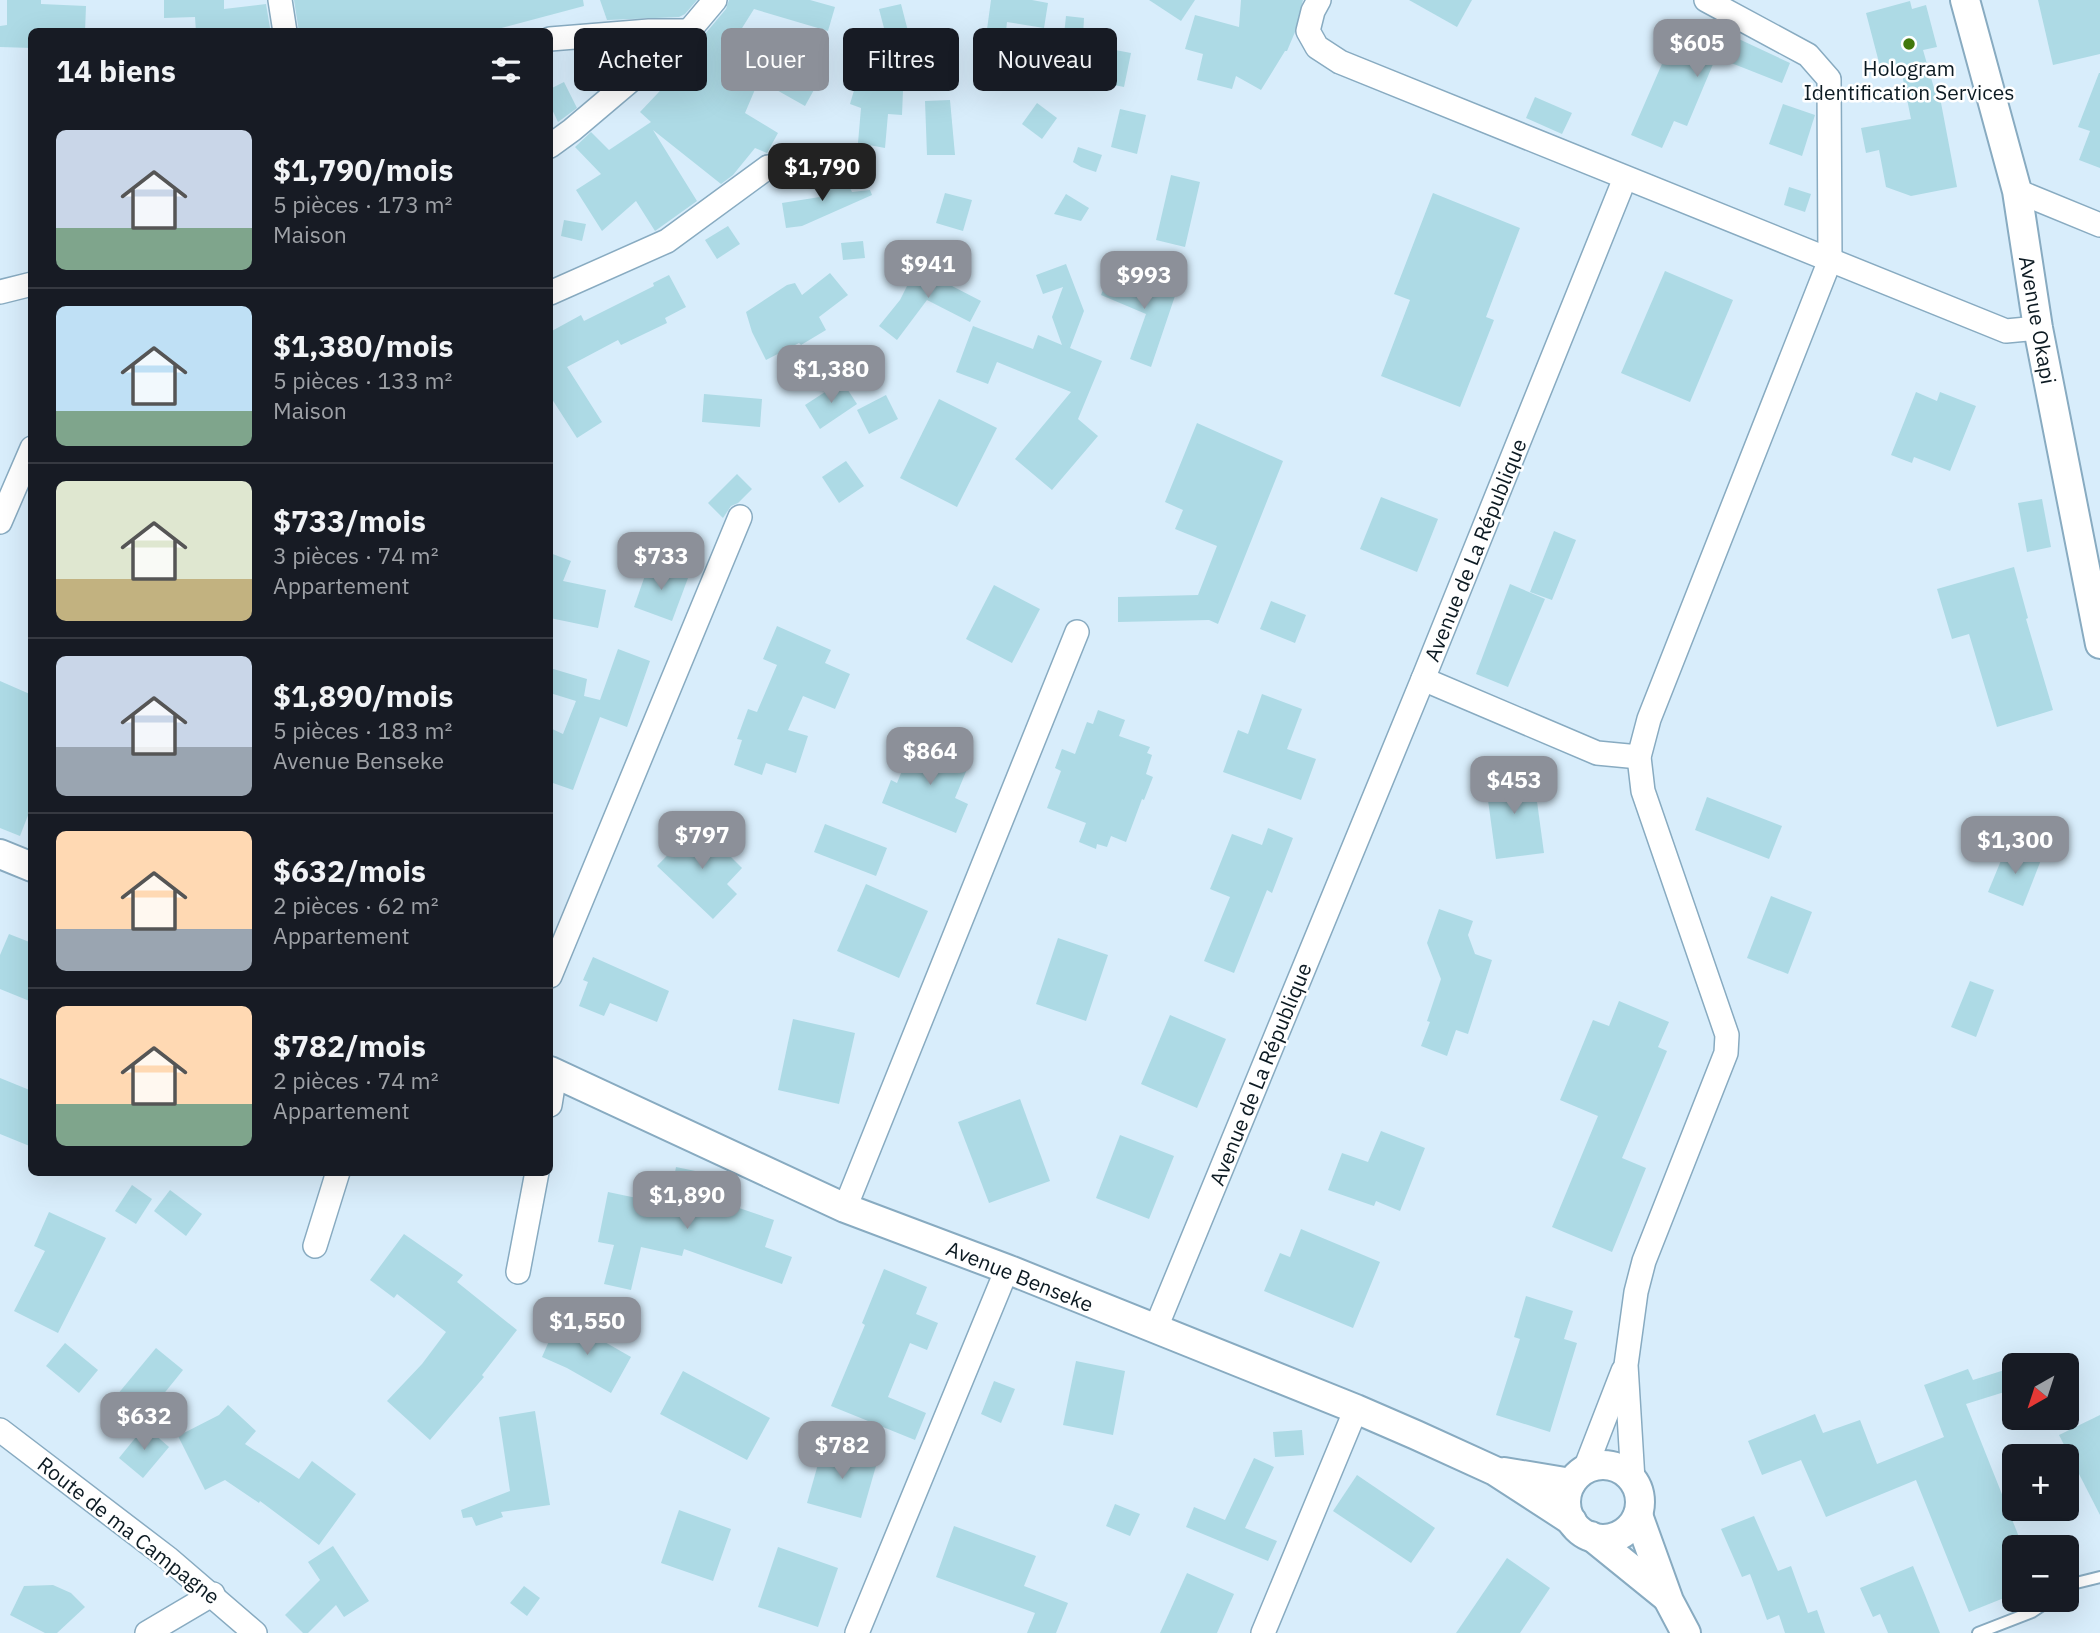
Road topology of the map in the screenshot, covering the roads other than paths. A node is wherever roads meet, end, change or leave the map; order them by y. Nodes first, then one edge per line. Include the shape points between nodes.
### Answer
1 (280, 0) edge
2 (715, 0) edge
3 (1319, 0) edge
4 (1706, 0) edge
5 (1965, 0) edge
6 (284, 28) edge
7 (692, 28) edge
8 (574, 37) edge
9 (553, 39) edge
10 (618, 91) edge
11 (553, 144) edge
12 (768, 167) dead end
13 (1625, 178) junction
14 (2017, 191) junction
15 (2100, 225) edge
16 (1830, 260) junction
17 (28, 285) edge
18 (0, 292) edge
19 (553, 292) edge
20 (2038, 328) junction
21 (28, 457) edge
22 (740, 517) dead end
23 (0, 522) edge
24 (1077, 632) dead end
25 (2100, 644) edge
26 (1423, 678) junction
27 (1639, 757) junction
28 (0, 854) edge
29 (28, 864) edge
30 (553, 969) edge
31 (553, 1072) edge
32 (337, 1176) edge
33 (536, 1176) edge
34 (845, 1208) junction
35 (315, 1246) dead end
36 (1007, 1269) junction
37 (518, 1272) dead end
38 (1155, 1330) junction
39 (1626, 1365) junction
40 (1356, 1409) junction
41 (0, 1430) edge
42 (1496, 1471) junction
43 (1578, 1476) junction
44 (1633, 1480) junction
45 (1638, 1515) junction
46 (1582, 1529) junction
47 (2100, 1577) edge
48 (2079, 1582) edge
49 (213, 1594) junction
50 (1669, 1601) junction
51 (2032, 1612) edge
52 (147, 1633) edge
53 (255, 1633) edge
54 (857, 1633) edge
55 (1263, 1633) edge
56 (1686, 1633) edge
57 (1978, 1633) edge

1 - 6 street
2 - 7 street
3 - 13 street via 1308,31 1317,47 1340,62
4 - 16 street via 1808,55 1829,79
5 - 14 street, Avenue Okapi
8 - 9 street
10 - 11 street
12 - 19 street via 667,241
13 - 16 street
13 - 26 street, Avenue de La République
14 - 15 street
14 - 20 street, Avenue Okapi
16 - 20 street via 2006,331
16 - 27 street via 1648,719
17 - 18 street
20 - 25 street, Avenue Okapi
21 - 23 street
22 - 30 street
24 - 34 street
26 - 27 street via 1597,753
26 - 38 street, Avenue de La République
27 - 39 street via 1643,791 1727,1035 1726,1053 1644,1261
28 - 29 street
31 - 34 street, Avenue Benseke
32 - 35 street
33 - 37 street
34 - 36 street, Avenue Benseke
36 - 38 street, Avenue Benseke
36 - 54 street
38 - 40 street, Avenue Benseke
39 - 43 street
39 - 44 street
40 - 42 street, Avenue Benseke
40 - 55 street
41 - 49 street, Route de ma Campagne
42 - 43 street
42 - 46 street
43 - 44 street via 1602,1464 1620,1468
43 - 46 street via 1566,1502
44 - 45 street via 1640,1497
45 - 46 street via 1614,1537 1602,1538
45 - 50 street
46 - 50 street
47 - 48 lane
49 - 52 street
49 - 53 street, Route de ma Campagne
50 - 56 street
51 - 57 lane

